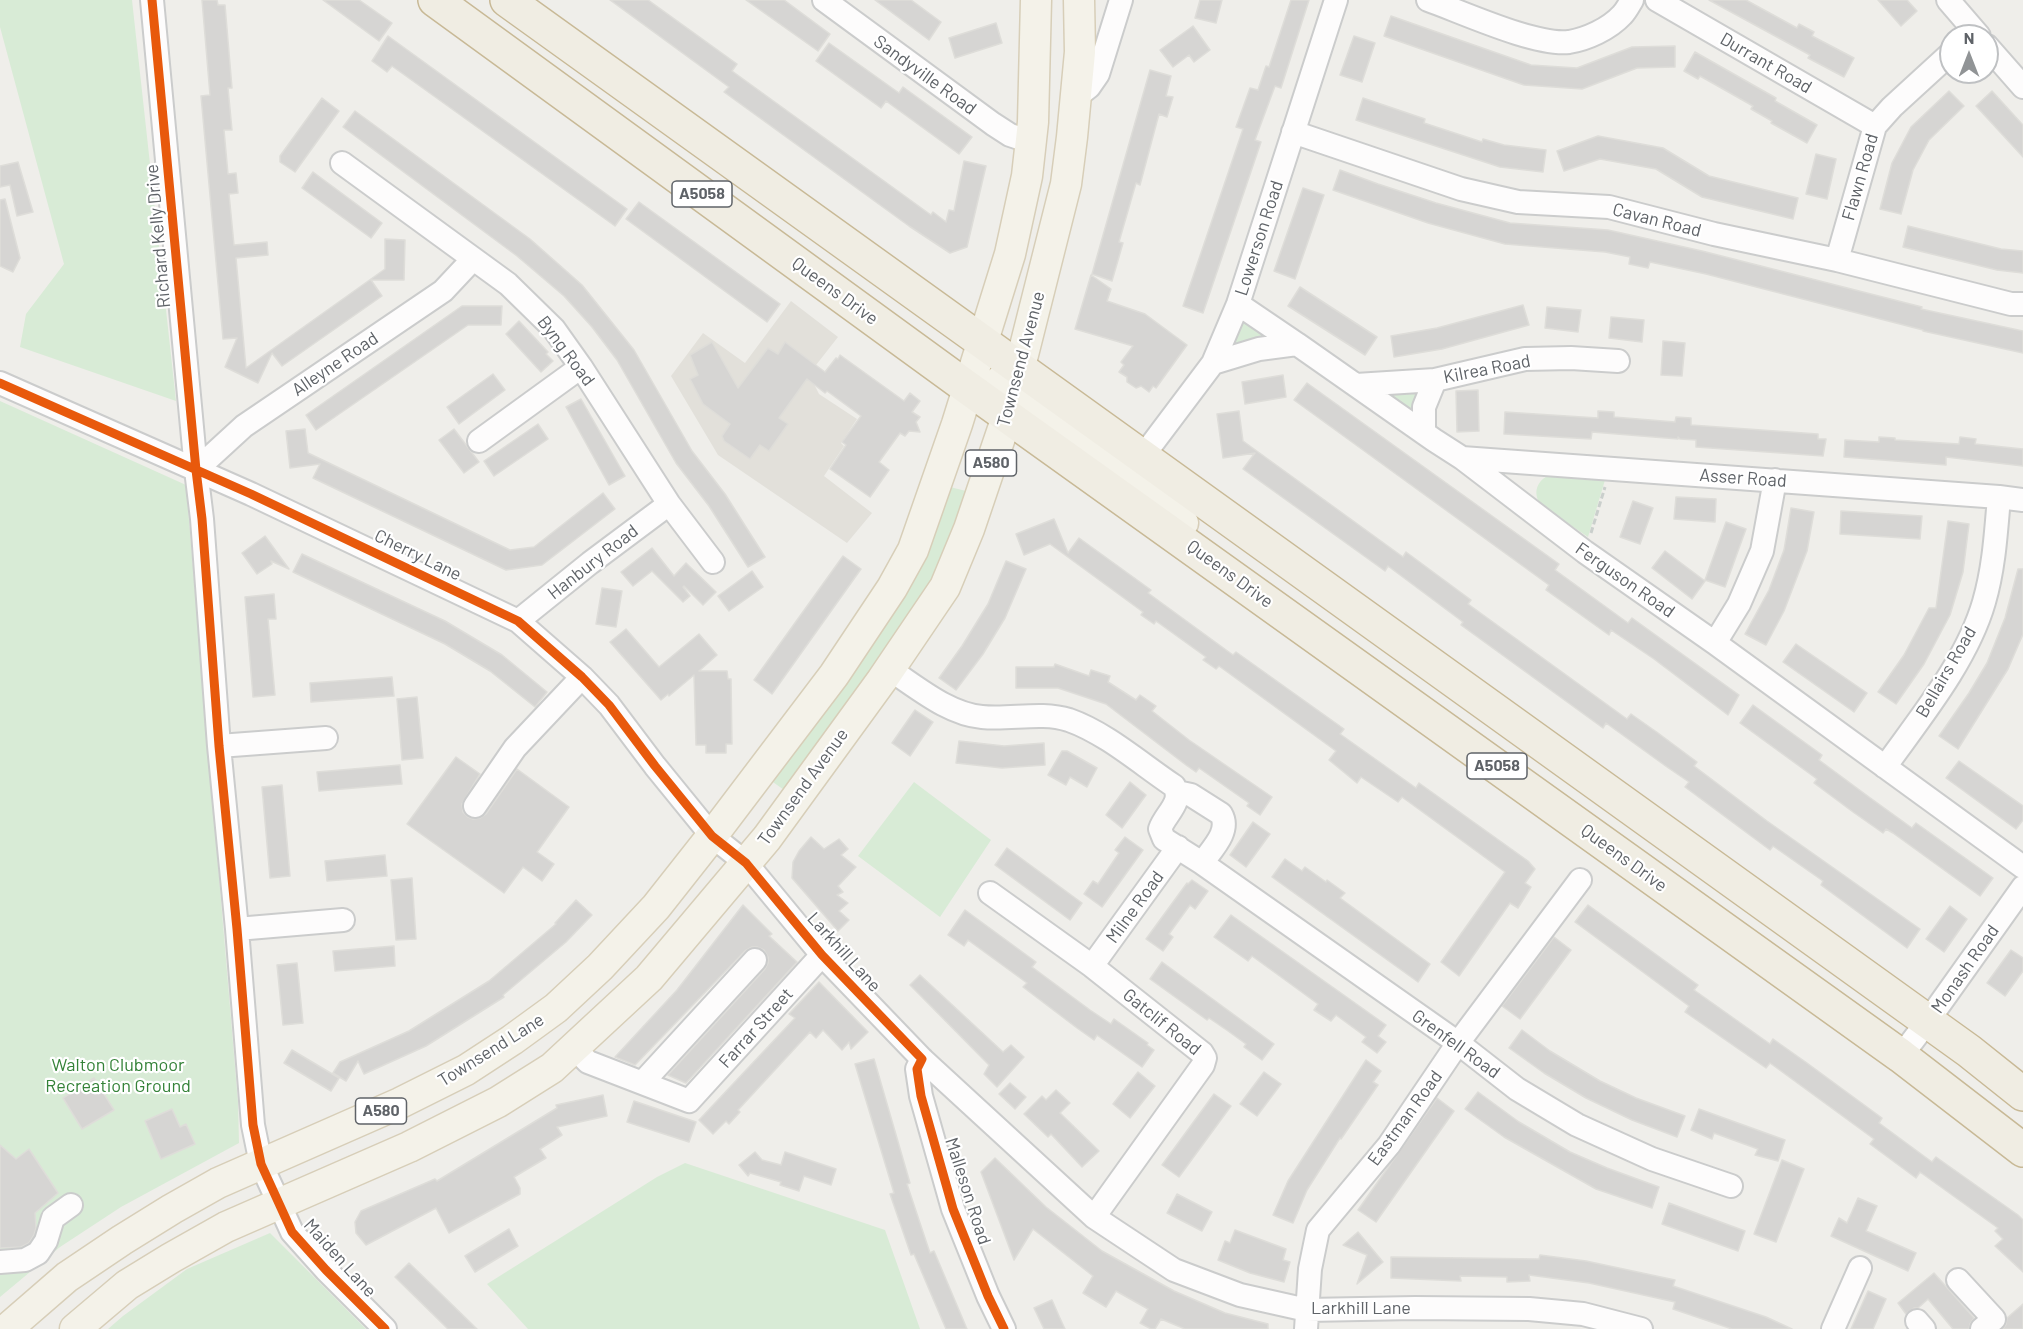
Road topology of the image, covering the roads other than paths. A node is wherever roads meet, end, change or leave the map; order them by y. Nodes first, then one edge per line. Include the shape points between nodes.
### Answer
1 (152, 0) edge
2 (435, 0) edge
3 (507, 0) edge
4 (824, 0) edge
5 (1036, 0) edge
6 (1078, 0) edge
7 (1121, 0) edge
8 (1336, 0) edge
9 (1428, 0) edge
10 (1632, 0) edge
11 (1657, 0) edge
12 (1948, 0) edge
13 (1967, 24) edge
14 (1999, 60) edge
15 (1939, 64) edge
16 (2023, 87) edge
17 (1076, 97) junction
18 (1875, 126) junction
19 (1293, 132) junction
20 (1031, 141) junction
21 (342, 163) dead end
22 (473, 259) junction
23 (1838, 260) junction
24 (1238, 304) junction
25 (2023, 304) edge
26 (983, 343) junction
27 (1297, 344) junction
28 (1618, 361) dead end
29 (1213, 363) junction
30 (581, 367) junction
31 (1435, 380) junction
32 (0, 382) edge
33 (1356, 385) junction
34 (969, 388) junction
35 (1013, 392) junction
36 (1424, 433) junction
37 (479, 441) dead end
38 (1143, 456) junction
39 (1462, 458) junction
40 (1535, 463) junction
41 (195, 470) junction
42 (1775, 480) junction
43 (1999, 497) junction
44 (2023, 500) edge
45 (1520, 502) junction
46 (669, 504) junction
47 (713, 562) dead end
48 (518, 621) junction
49 (1715, 643) junction
50 (889, 669) junction
51 (582, 677) junction
52 (326, 738) dead end
53 (219, 746) junction
54 (1885, 767) junction
55 (1177, 792) junction
56 (475, 806) dead end
57 (712, 836) junction
58 (1178, 848) junction
59 (746, 863) junction
60 (1202, 863) junction
61 (2023, 867) edge
62 (1580, 880) dead end
63 (2023, 886) edge
64 (990, 893) dead end
65 (343, 920) dead end
66 (237, 929) junction
67 (822, 955) junction
68 (754, 960) dead end
69 (1092, 966) junction
70 (1927, 1022) junction
71 (1458, 1043) junction
72 (574, 1048) junction
73 (1901, 1056) junction
74 (922, 1059) junction
75 (642, 1083) junction
76 (2023, 1094) edge
77 (2023, 1150) edge
78 (261, 1164) junction
79 (1731, 1186) dead end
80 (278, 1203) junction
81 (71, 1205) dead end
82 (1094, 1217) junction
83 (0, 1262) edge
84 (1860, 1268) dead end
85 (1958, 1280) dead end
86 (1306, 1319) edge
87 (7, 1329) edge
88 (75, 1329) edge
89 (385, 1329) edge
90 (1004, 1329) edge
91 (1641, 1329) edge
92 (1833, 1329) edge
93 (1982, 1329) edge

1 - 41 street, Richard Kelly Drive
2 - 34 highway, Queens Drive / A5058
3 - 26 highway, Queens Drive / A5058
4 - 20 street, Sandyville Road via 993,124 1010,135
5 - 20 main road, A580
6 - 17 main road, Townsend Avenue / A580 via 1080,52
7 - 17 street via 1098,74
8 - 19 street, Lowerson Road
9 - 10 street via 1524,35 1568,42 1602,30 1622,15
11 - 18 street, Durrant Road
12 - 13 street
14 - 16 street
15 - 18 street, Flawn Road
17 - 35 main road, Townsend Avenue / A580 via 1066,184
18 - 23 street, Flawn Road
19 - 23 street, Cavan Road via 1461,189 1518,202 1608,207
19 - 24 street, Lowerson Road
20 - 26 main road, A580 via 1010,254
21 - 22 street, Byng Road
22 - 30 street, Byng Road via 508,284 554,329
22 - 41 street, Alleyne Road via 443,291 244,426
23 - 25 street, Cavan Road
24 - 27 street, Ferguson Road
24 - 29 street, Lowerson Road
26 - 34 main road, A580
26 - 35 highway, Queens Drive / A5058
27 - 29 street via 1259,349
27 - 33 street, Ferguson Road
28 - 31 street, Kilrea Road via 1525,359
29 - 38 street, Lowerson Road
30 - 37 street
30 - 46 street, Byng Road
31 - 33 street, Kilrea Road
31 - 36 street via 1424,407
32 - 41 street, Cherry Lane
33 - 36 street, Ferguson Road
34 - 35 highway, Queens Drive / A5058
34 - 57 main road, A580 via 913,550 892,588 834,675
35 - 38 highway, Queens Drive / A5058
35 - 50 main road, Townsend Avenue / A580 via 969,529 945,587
35 - 73 highway, Queens Drive / A5058 via 1261,597
36 - 39 street, Ferguson Road
38 - 70 highway, Queens Drive / A5058
39 - 40 street, Asser Road
39 - 45 street, Ferguson Road
40 - 42 street, Asser Road
40 - 45 street via 1524,475
41 - 48 street, Cherry Lane
41 - 53 street, Richard Kelly Drive
42 - 43 street, Asser Road
42 - 49 street via 1762,551 1739,604
43 - 44 street, Asser Road
43 - 54 street, Bellairs Road via 1984,602 1968,641 1935,697
45 - 49 street, Ferguson Road
46 - 47 street, Byng Road
46 - 48 street, Hanbury Road
48 - 51 street, Cherry Lane
49 - 54 street, Ferguson Road
50 - 55 street via 967,714 1004,718 1050,716 1083,726 1174,786
50 - 59 main road, Townsend Avenue / A580
51 - 56 street via 515,748
51 - 57 street, Cherry Lane via 609,705
52 - 53 street
53 - 66 street, Richard Kelly Drive
54 - 61 street, Ferguson Road
55 - 58 street, Grenfell Road via 1176,802 1160,829 1164,839
55 - 60 street via 1191,795 1224,818 1224,831
57 - 59 street, Cherry Lane
57 - 78 main road, Townsend Lane / A580 via 656,907 556,1008 466,1070
58 - 60 street, Grenfell Road
58 - 69 street, Milne Road
59 - 67 street, Larkhill Lane
59 - 72 main road, A580 via 649,978
60 - 71 street, Grenfell Road
62 - 71 street, Eastman Road
63 - 70 street, Monash Road
64 - 69 street, Gatclif Road
65 - 66 street
66 - 78 street, Maiden Lane via 253,1125
67 - 74 street, Larkhill Lane
67 - 75 street, Farrar Street via 689,1101
68 - 75 street
69 - 82 street, Gatclif Road via 1205,1058
70 - 73 street, Monash Road
70 - 76 highway, Queens Drive / A5058
71 - 79 street, Grenfell Road via 1516,1089 1576,1125 1652,1160
71 - 86 street, Eastman Road via 1389,1145 1318,1230
72 - 75 street via 588,1062
72 - 80 main road, A580 via 552,1068 498,1102 409,1148
73 - 77 highway, Queens Drive / A5058
74 - 82 street, Larkhill Lane
74 - 90 street, Malleson Road via 917,1069 921,1096 953,1209
78 - 80 street, Maiden Lane
78 - 87 main road, Townsend Lane / A580 via 218,1184 122,1240 67,1277
80 - 88 main road, A580 via 171,1258 128,1285
80 - 89 street, Maiden Lane via 292,1232
81 - 83 street via 53,1218 38,1253 25,1260
82 - 86 street, Larkhill Lane via 1174,1270
84 - 92 street
85 - 93 street via 1994,1319
86 - 91 street, Larkhill Lane via 1415,1308 1529,1309 1583,1314

